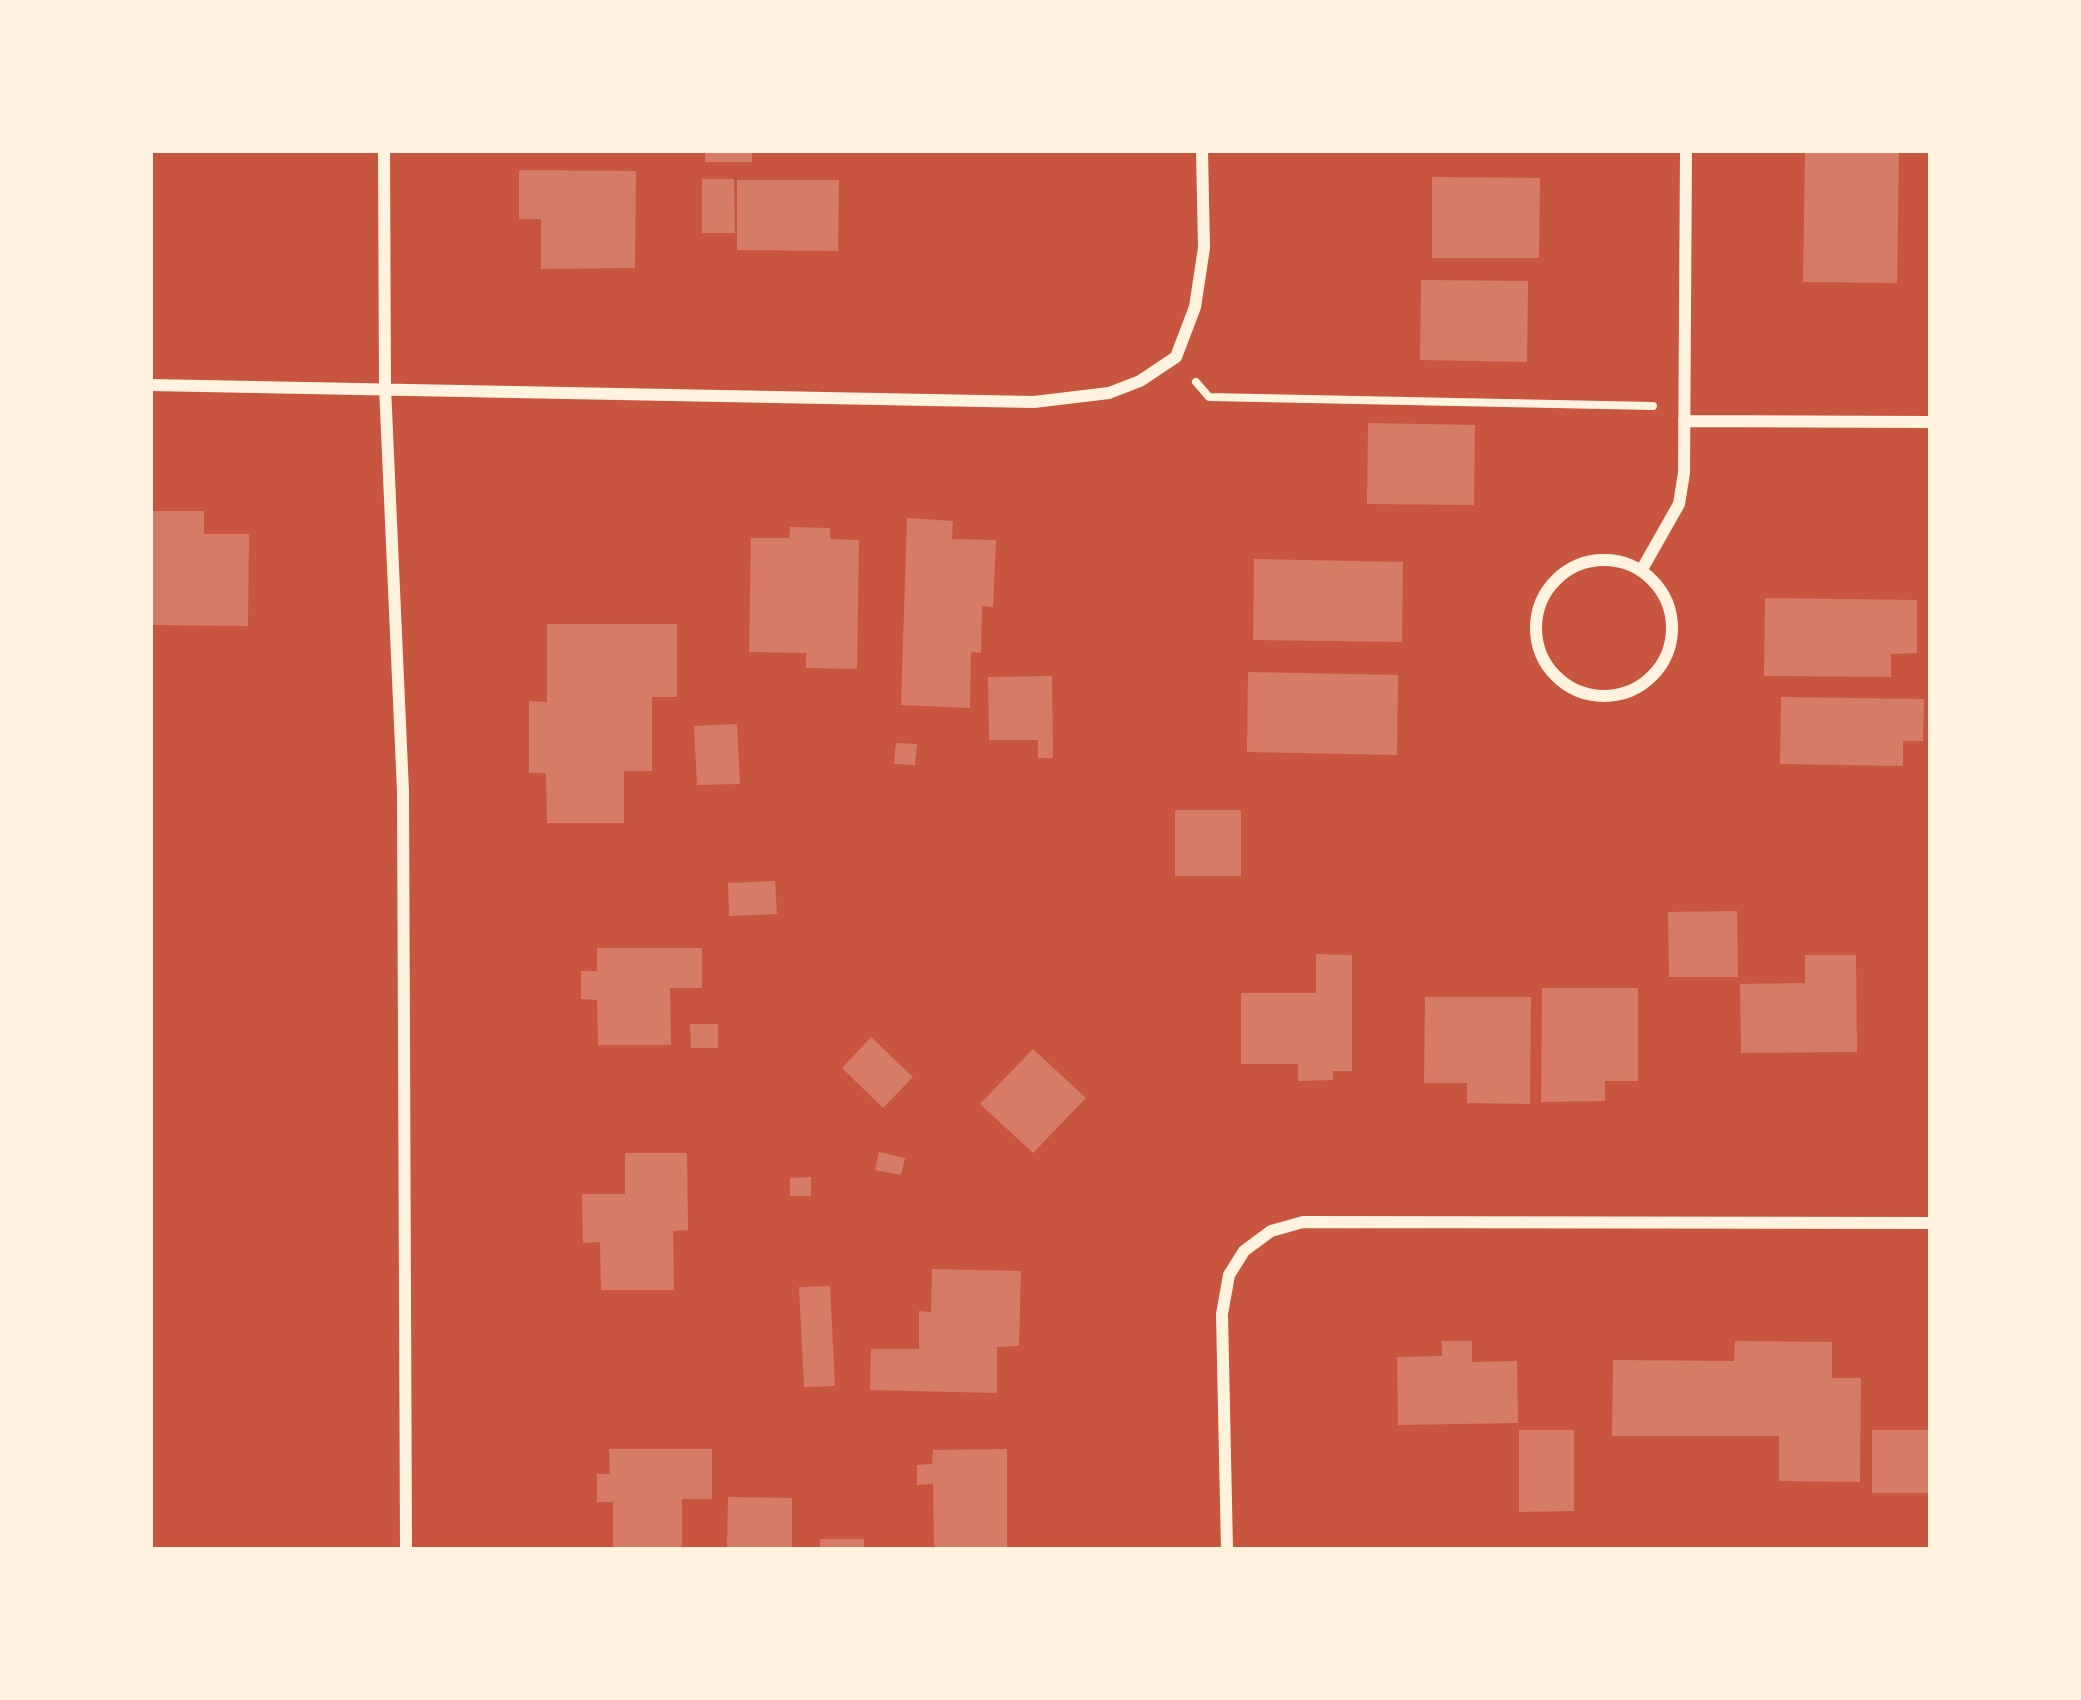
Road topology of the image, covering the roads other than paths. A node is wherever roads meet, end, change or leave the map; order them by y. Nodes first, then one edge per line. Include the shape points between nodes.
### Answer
1 (384, 150) edge
2 (1202, 150) edge
3 (1686, 150) edge
4 (150, 385) edge
5 (385, 387) junction
6 (1685, 414) junction
7 (1931, 422) edge
8 (1641, 571) junction
9 (1931, 1223) edge
10 (406, 1550) edge
11 (1227, 1550) edge

1 - 5 street
2 - 5 street via 1204,248 1176,357 1109,394 1034,402
3 - 6 street
4 - 5 street
5 - 10 street via 403,791
6 - 7 street
6 - 8 street via 1679,504
8 - 8 street via 1595,561 1573,567 1547,591 1538,649 1567,686 1612,696 1654,675 1667,655 1670,608
9 - 11 street via 1304,1222 1270,1231 1229,1275 1222,1314

